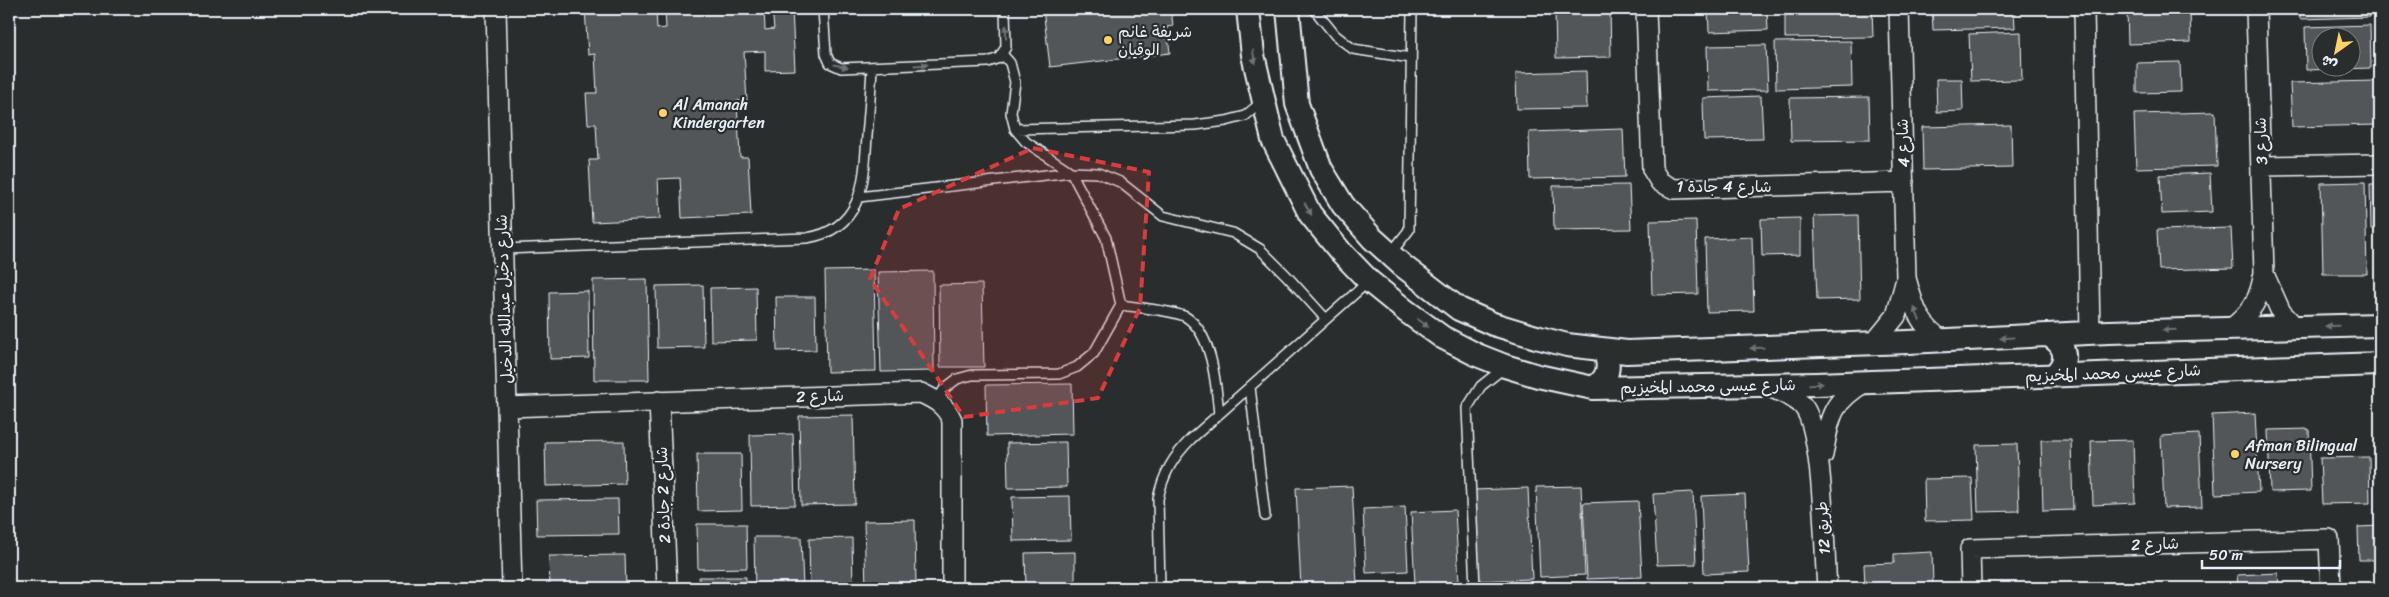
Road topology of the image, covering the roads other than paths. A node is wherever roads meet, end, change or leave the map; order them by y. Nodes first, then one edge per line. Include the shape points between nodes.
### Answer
1 (496, 9) edge
2 (823, 9) edge
3 (1005, 9) edge
4 (1248, 9) edge
5 (1288, 9) edge
6 (1314, 9) edge
7 (1412, 9) edge
8 (1646, 9) edge
9 (1899, 9) edge
10 (2084, 9) edge
11 (2256, 9) edge
12 (1003, 55) junction
13 (1411, 58) junction
14 (872, 67) junction
15 (1263, 101) junction
16 (1015, 129) junction
17 (2380, 164) edge
18 (2262, 166) junction
19 (1071, 172) junction
20 (1904, 182) junction
21 (859, 197) junction
22 (502, 249) junction
23 (1390, 254) junction
24 (2264, 272) junction
25 (1906, 278) junction
26 (1369, 281) junction
27 (1121, 305) junction
28 (1326, 319) junction
29 (2380, 325) edge
30 (2295, 327) junction
31 (2232, 328) junction
32 (2090, 333) junction
33 (2050, 336) junction
34 (1943, 341) junction
35 (1874, 343) junction
36 (1602, 349) junction
37 (1651, 352) junction
38 (2380, 364) edge
39 (1505, 366) junction
40 (2054, 375) junction
41 (1865, 382) junction
42 (1765, 385) junction
43 (1250, 387) junction
44 (1593, 388) junction
45 (1658, 388) junction
46 (937, 400) junction
47 (660, 402) junction
48 (507, 407) junction
49 (1219, 414) junction
50 (1820, 468) junction
51 (1265, 516) dead end
52 (512, 588) edge
53 (667, 588) edge
54 (952, 588) edge
55 (1160, 588) edge
56 (1475, 588) edge
57 (1826, 588) edge
58 (1971, 588) edge
59 (2331, 588) edge

1 - 22 street, شارع دخيل عبدالله الدخيل
2 -> 14 lane via 826,54 830,63 841,68
12 -> 3 lane via 1006,47
4 -> 15 street, شارع عيسى محمد المخيزيم
5 - 23 street via 1297,104 1321,169 1343,205
6 - 13 lane via 1335,35 1353,49
7 - 13 lane
8 - 20 street, شارع 4 جادة 1 via 1652,168 1660,182 1674,189
9 - 20 street, شارع 4
10 - 32 street
11 - 18 street, شارع 3
14 -> 12 lane via 988,62
12 - 16 lane via 1010,63 1016,82 1010,113
13 - 23 lane via 1409,230
14 - 21 lane via 865,173
15 - 16 lane via 1245,116 1195,125
15 -> 26 street, شارع عيسى محمد المخيزيم via 1273,140 1310,214
16 - 19 lane via 1026,142
17 - 18 street
18 - 24 street, شارع 3
19 - 21 lane
19 - 27 lane via 1106,238
19 - 28 lane via 1098,173 1120,182 1163,216 1233,233 1260,249
20 - 25 street, شارع 4
21 - 22 lane via 840,224 828,233 807,238
22 - 48 street, شارع دخيل عبدالله الدخيل
23 - 36 street via 1459,309 1493,324 1567,345
24 - 30 street, شارع 3 via 2281,312
24 - 31 street, شارع 3 via 2260,294 2251,311
34 -> 25 street, شارع 4 via 1922,323 1914,308
25 - 35 street, شارع 4 via 1896,316
26 - 28 lane
26 -> 39 street, شارع عيسى محمد المخيزيم via 1442,337
27 - 46 lane via 1094,353 1077,367 1059,374 972,375 957,379
27 - 49 lane via 1185,316 1199,328 1214,370
28 - 43 lane
29 -> 30 street
30 - 31 street
31 -> 32 street
32 - 33 street
33 -> 34 street
33 - 40 street via 2062,346 2064,354 2064,362
34 - 35 street
35 -> 37 street
36 - 37 street
36 - 44 street via 1609,364 1608,372
37 - 45 street via 1645,357 1642,372 1645,379
38 - 40 street, شارع عيسى محمد المخيزيم
39 - 44 street, شارع عيسى محمد المخيزيم
39 - 56 lane via 1481,386 1467,408
40 - 41 street, شارع عيسى محمد المخيزيم
42 -> 41 street, شارع عيسى محمد المخيزيم
41 - 50 street, طريق 12 via 1840,401 1830,415
42 - 45 street, شارع عيسى محمد المخيزيم
42 - 50 street, طريق 12 via 1802,406 1810,418
43 - 49 lane
43 - 51 lane
44 - 45 street, شارع عيسى محمد المخيزيم
46 - 47 street, شارع 2 via 921,393
46 - 54 street via 952,420
47 - 48 street, شارع 2
47 - 53 street, شارع 2 جادة 2
48 - 52 street, شارع دخيل عبدالله الدخيل
49 - 55 lane via 1172,460 1161,485 1158,513
50 - 57 street, طريق 12
58 - 59 street, شارع 2 via 1970,550 2330,539

